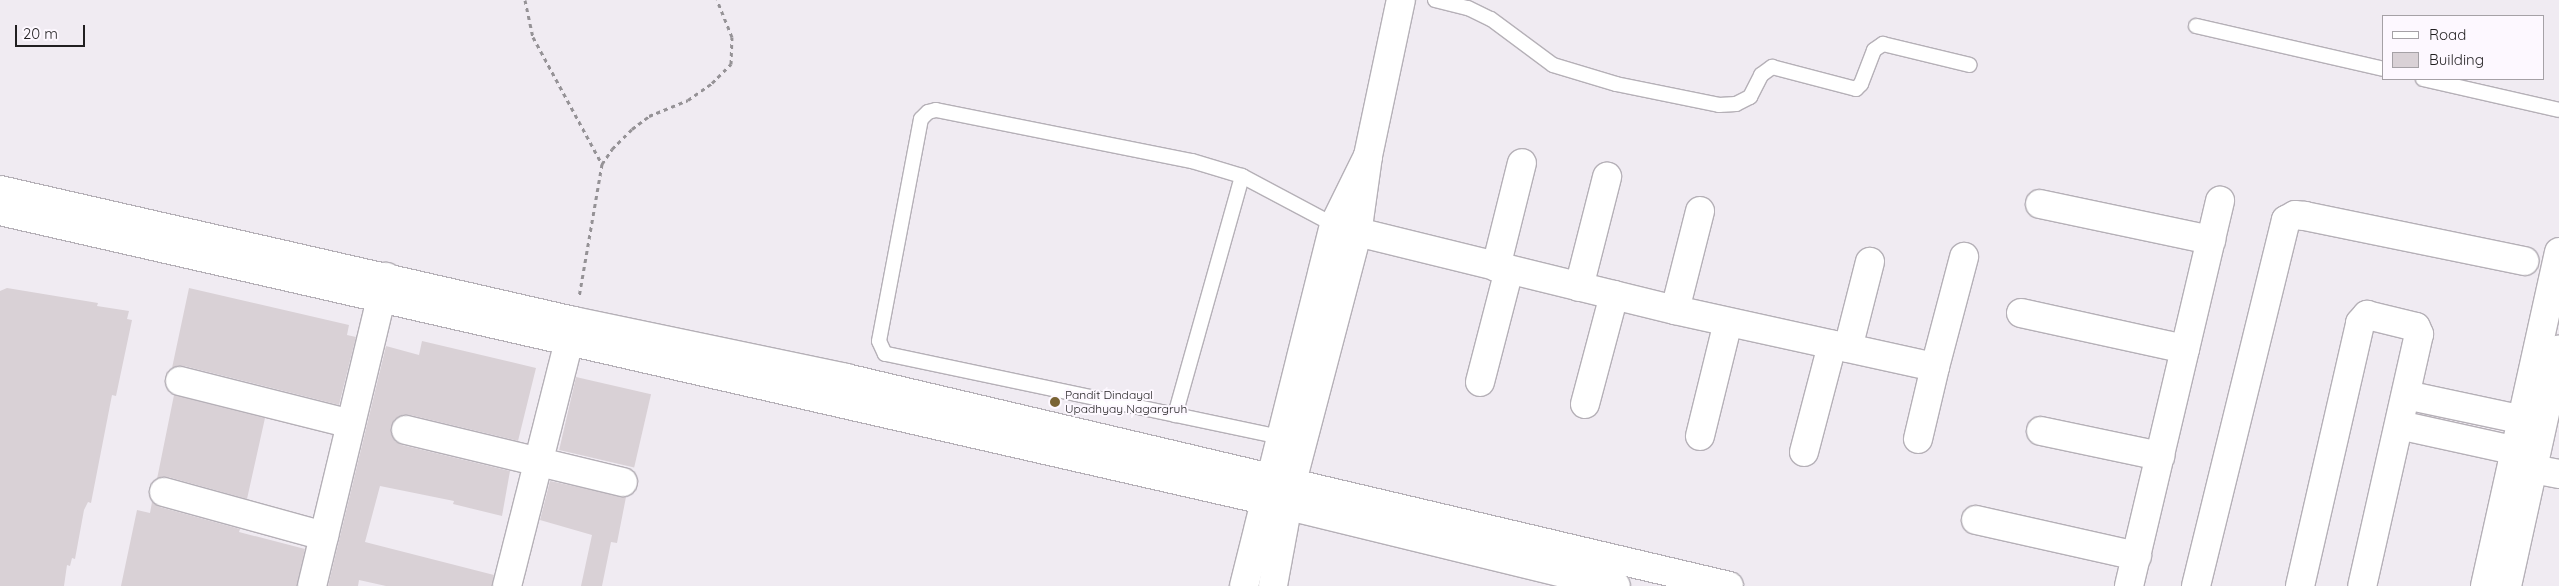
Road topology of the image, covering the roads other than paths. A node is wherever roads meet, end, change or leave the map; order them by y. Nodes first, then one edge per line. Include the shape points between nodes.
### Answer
1 (1401, 0) edge
2 (1436, 0) edge
3 (2196, 26) dead end
4 (1970, 65) dead end
5 (2382, 70) edge
6 (2427, 80) edge
7 (2559, 110) edge
8 (1522, 163) dead end
9 (1242, 176) junction
10 (1607, 176) dead end
11 (0, 190) edge
12 (2220, 201) dead end
13 (2040, 204) dead end
14 (0, 211) edge
15 (1700, 211) dead end
16 (1345, 230) junction
17 (2211, 240) junction
18 (2559, 252) edge
19 (1964, 257) dead end
20 (1870, 262) dead end
21 (2524, 262) dead end
22 (1503, 268) junction
23 (1579, 286) junction
24 (384, 288) junction
25 (1614, 295) junction
26 (1676, 310) junction
27 (2021, 313) dead end
28 (1728, 322) junction
29 (572, 332) junction
30 (1840, 346) junction
31 (2185, 350) junction
32 (2559, 350) edge
33 (1936, 366) junction
34 (180, 381) dead end
35 (1480, 382) dead end
36 (2406, 395) junction
37 (1585, 404) dead end
38 (1175, 415) junction
39 (2532, 422) junction
40 (351, 424) junction
41 (2399, 425) junction
42 (406, 430) dead end
43 (2042, 430) dead end
44 (1700, 436) dead end
45 (1291, 438) junction
46 (1918, 439) dead end
47 (1804, 452) dead end
48 (2160, 456) junction
49 (2524, 459) junction
50 (538, 462) junction
51 (2559, 474) edge
52 (623, 482) dead end
53 (1278, 491) junction
54 (164, 492) dead end
55 (1976, 520) dead end
56 (324, 536) junction
57 (2137, 556) junction
58 (312, 586) edge
59 (507, 586) edge
60 (1244, 586) edge
61 (1273, 586) edge
62 (1616, 586) edge
63 (1729, 586) edge
64 (2129, 586) edge
65 (2196, 586) edge
66 (2300, 586) edge
67 (2362, 586) edge
68 (2485, 586) edge
69 (2507, 586) edge

1 - 16 street via 1368,156
2 - 4 lane via 1468,8 1491,19 1553,65 1616,84 1719,105 1736,104 1750,97 1761,75 1772,67 1856,89 1874,50 1883,44
3 - 5 lane
6 - 7 lane
8 - 22 street
9 - 16 lane
9 - 38 lane
9 - 38 lane via 1192,161 936,110 928,112 922,119 879,341 886,354
10 - 23 street
11 - 24 street
12 - 17 street
13 - 17 street
14 - 24 street
15 - 26 street
16 - 22 street
16 - 45 street
17 - 31 street
18 - 39 street
19 - 33 street
20 - 30 street
21 - 65 street via 2305,216 2295,215 2286,220
22 - 23 street
22 - 35 street
23 - 25 street
24 - 29 street
24 - 40 street
25 - 26 street
25 - 37 street
26 - 28 street
27 - 31 street
28 - 30 street
28 - 44 street
29 - 50 street
29 - 53 street via 846,378
30 - 33 street
30 - 47 street
31 - 48 street
32 - 39 street
33 - 46 street
34 - 40 street
36 - 39 street
36 - 41 street
36 - 66 street via 2419,330 2416,326 2368,315 2360,323
38 - 45 lane
39 - 49 street
40 - 56 street
41 - 49 street
41 - 67 street
42 - 50 street
43 - 48 street
45 - 53 street
48 - 57 street
49 - 51 street
49 - 68 street
49 - 69 street
50 - 52 street
50 - 59 street
53 - 60 street
53 - 61 street
53 - 62 street
53 - 63 street
54 - 56 street
55 - 57 street
56 - 58 street
57 - 64 street

